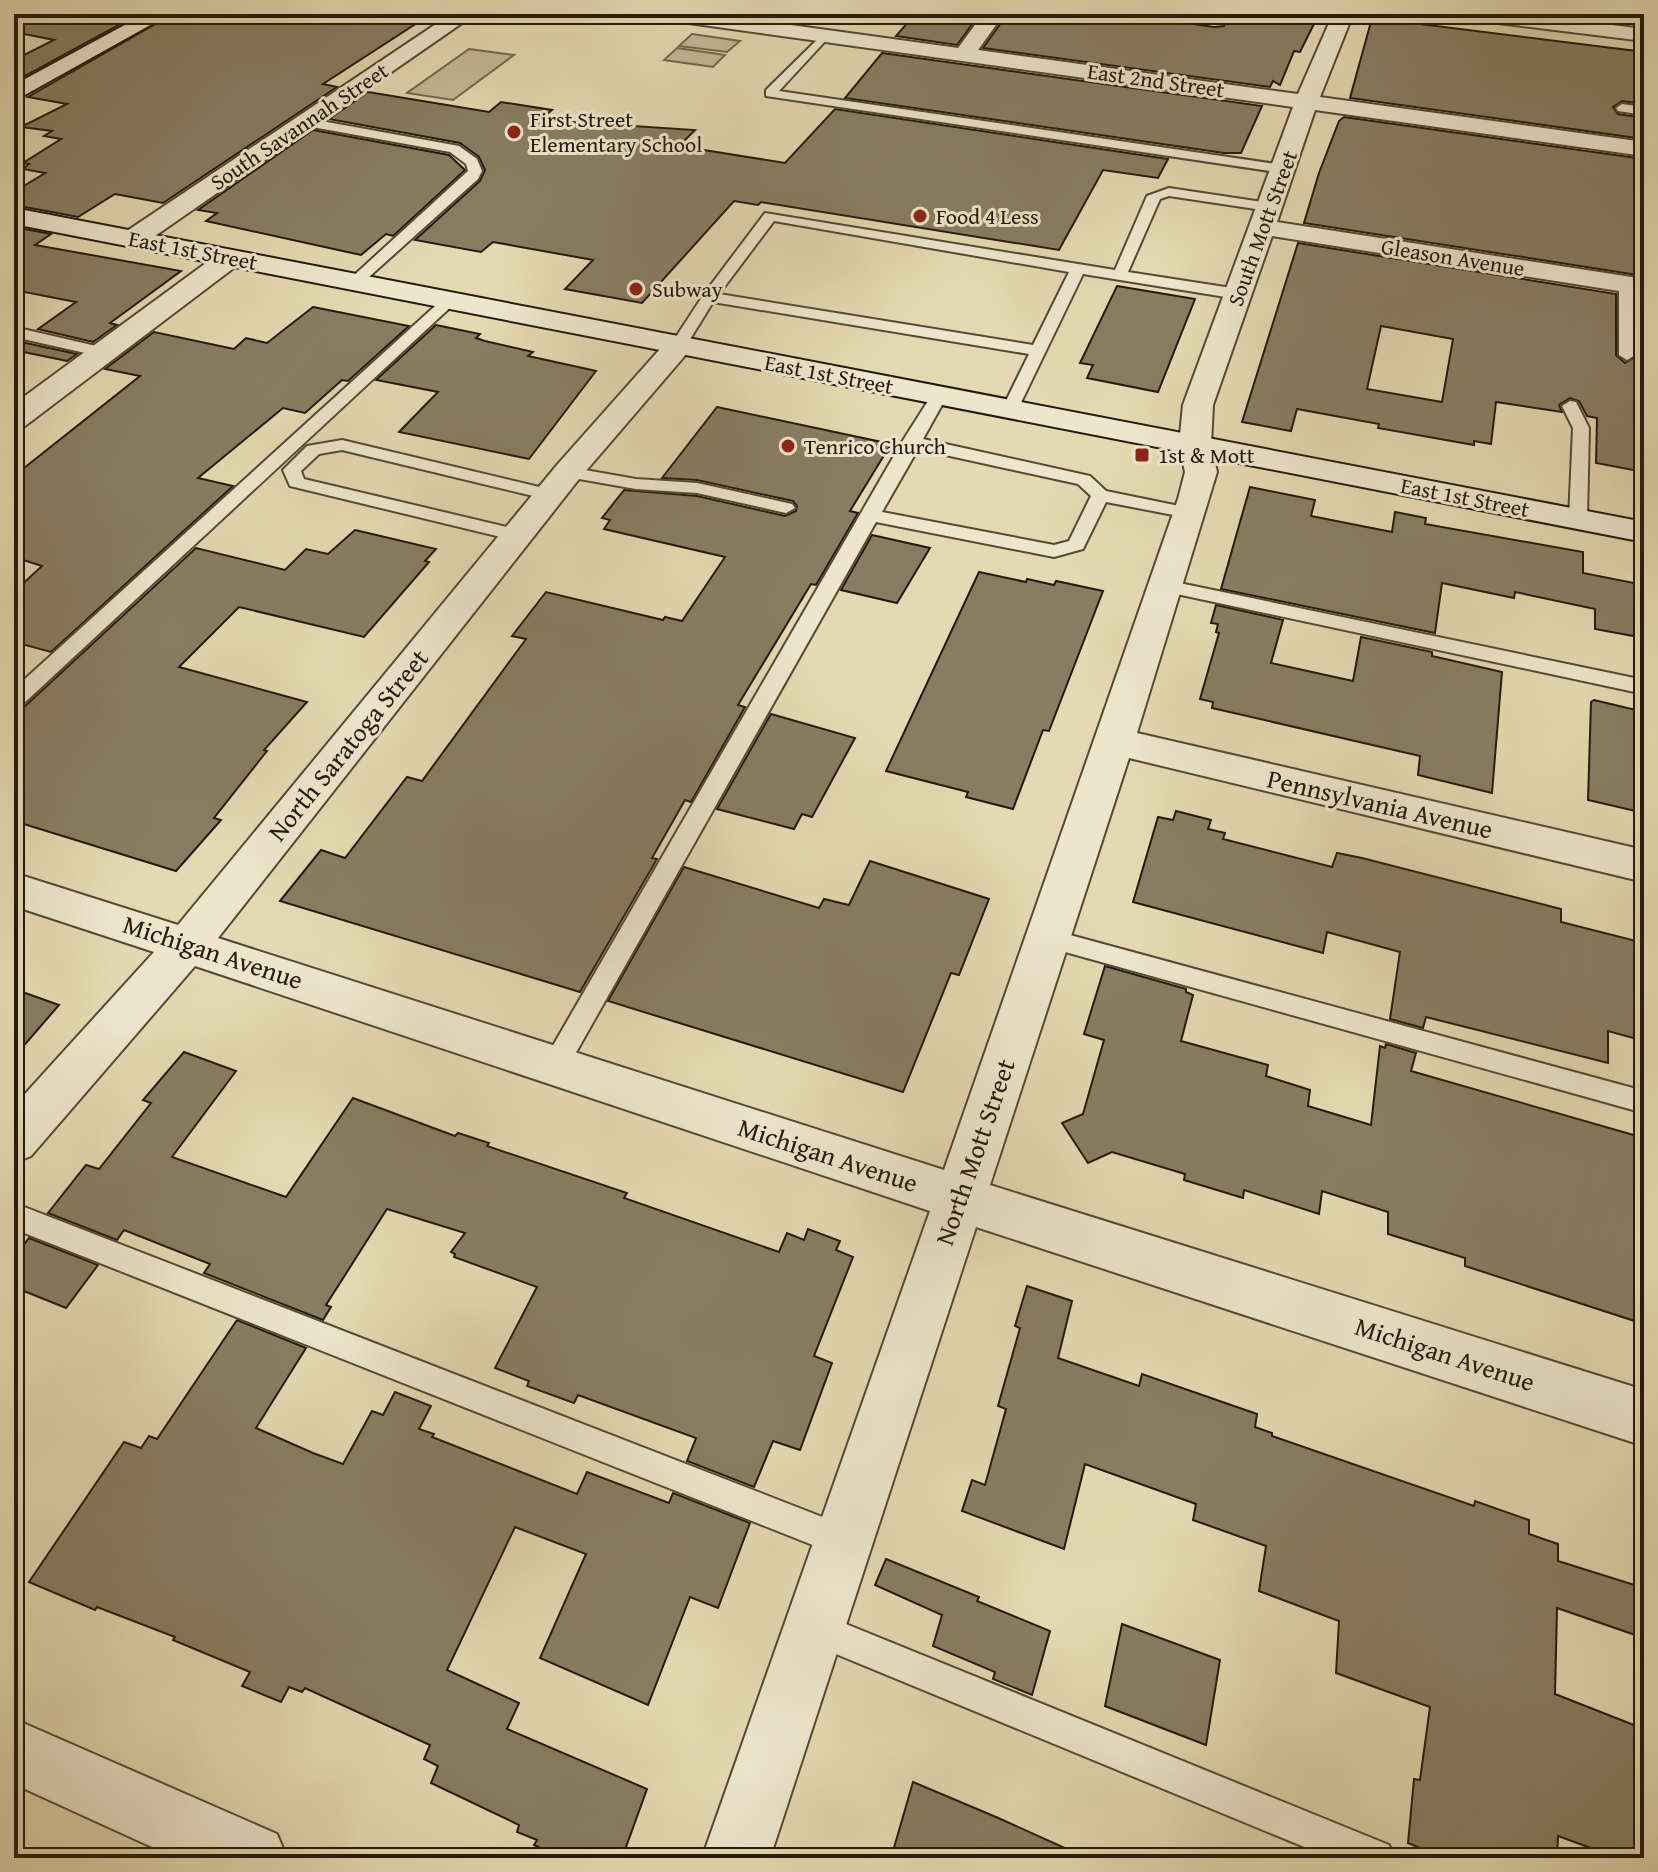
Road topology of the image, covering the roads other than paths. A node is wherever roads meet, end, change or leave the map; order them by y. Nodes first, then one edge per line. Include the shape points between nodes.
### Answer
1 (160, 14) edge
2 (465, 14) edge
3 (667, 14) edge
4 (994, 14) edge
5 (1343, 14) edge
6 (1474, 14) edge
7 (825, 35) junction
8 (1644, 35) edge
9 (965, 53) junction
10 (14, 94) edge
11 (1307, 101) junction
12 (1622, 108) dead end
13 (1644, 111) edge
14 (305, 122) junction
15 (1644, 149) edge
16 (1283, 169) junction
17 (14, 216) edge
18 (1266, 217) junction
19 (133, 239) junction
20 (230, 258) junction
21 (1078, 269) junction
22 (1120, 275) junction
23 (355, 282) junction
24 (1635, 286) edge
25 (1238, 294) junction
26 (709, 297) junction
27 (450, 300) junction
28 (14, 332) edge
29 (678, 346) junction
30 (1038, 351) junction
31 (103, 352) junction
32 (1627, 355) dead end
33 (939, 396) junction
34 (1570, 406) dead end
35 (1010, 409) junction
36 (14, 419) edge
37 (911, 442) junction
38 (1195, 445) junction
39 (559, 483) junction
40 (1100, 495) junction
41 (786, 508) dead end
42 (1189, 513) junction
43 (869, 515) junction
44 (1578, 519) junction
45 (1644, 532) edge
46 (517, 535) junction
47 (1165, 586) junction
48 (1644, 687) edge
49 (14, 701) edge
50 (1115, 741) junction
51 (1644, 866) edge
52 (14, 889) edge
53 (1048, 938) junction
54 (189, 943) junction
55 (556, 1064) junction
56 (1644, 1102) edge
57 (14, 1141) edge
58 (959, 1198) junction
59 (14, 1216) edge
60 (1644, 1418) edge
61 (843, 1541) junction
62 (814, 1628) junction
63 (14, 1751) edge
64 (253, 1858) edge
65 (736, 1858) edge
66 (1376, 1858) edge

1 - 10 street
2 - 14 street, South Savannah Street
3 - 7 street, East 2nd Street
4 - 9 street
5 - 11 street, South Mott Street
6 - 8 street
7 - 9 street, East 2nd Street
7 - 16 lane via 770,93
9 - 11 street, East 2nd Street
11 - 15 street, East 2nd Street
11 - 16 street, South Mott Street
12 - 13 lane
14 - 19 street, South Savannah Street
14 - 23 lane via 454,149 472,162 475,171
16 - 18 street, South Mott Street
17 - 19 street, East 1st Street
18 - 22 lane via 1200,197 1169,192 1154,196
18 - 24 street, Gleason Avenue
18 - 25 street, South Mott Street
19 - 20 street, East 1st Street
20 - 23 street, East 1st Street
20 - 31 street
21 - 22 lane
21 - 26 lane via 770,216
21 - 30 lane
22 - 25 lane
23 - 27 street, East 1st Street
24 - 32 lane
25 - 38 street, South Mott Street via 1198,405
26 - 29 lane
26 - 30 lane
27 - 29 street, East 1st Street
27 - 49 lane
28 - 31 lane
29 - 33 street, East 1st Street
29 - 39 street, North Saratoga Street
30 - 35 lane
31 - 36 street
33 - 35 street, East 1st Street
33 - 37 lane
34 - 44 lane via 1581,428
35 - 38 street, East 1st Street
37 - 40 lane via 1084,480
37 - 43 lane
38 - 42 street, North Mott Street via 1201,472
38 - 44 street, East 1st Street
39 - 41 lane via 697,488
39 - 46 street, North Saratoga Street
39 - 46 lane via 342,445 313,450 292,470 296,482
40 - 42 lane
40 - 43 lane via 1076,545 1054,551
42 - 47 street, North Mott Street
43 - 55 lane
44 - 45 street, East 1st Street
46 - 54 street, North Saratoga Street
47 - 48 lane
47 - 50 street, North Mott Street
50 - 51 street, Pennsylvania Avenue
50 - 53 street, North Mott Street
52 - 54 street, Michigan Avenue
53 - 56 lane
53 - 58 street, North Mott Street
54 - 55 street, Michigan Avenue
54 - 57 street, North Saratoga Street
55 - 58 street, Michigan Avenue
58 - 60 street, Michigan Avenue
58 - 61 street, North Mott Street
59 - 61 lane
61 - 62 street, North Mott Street
62 - 65 street, North Mott Street
62 - 66 lane
63 - 64 street

